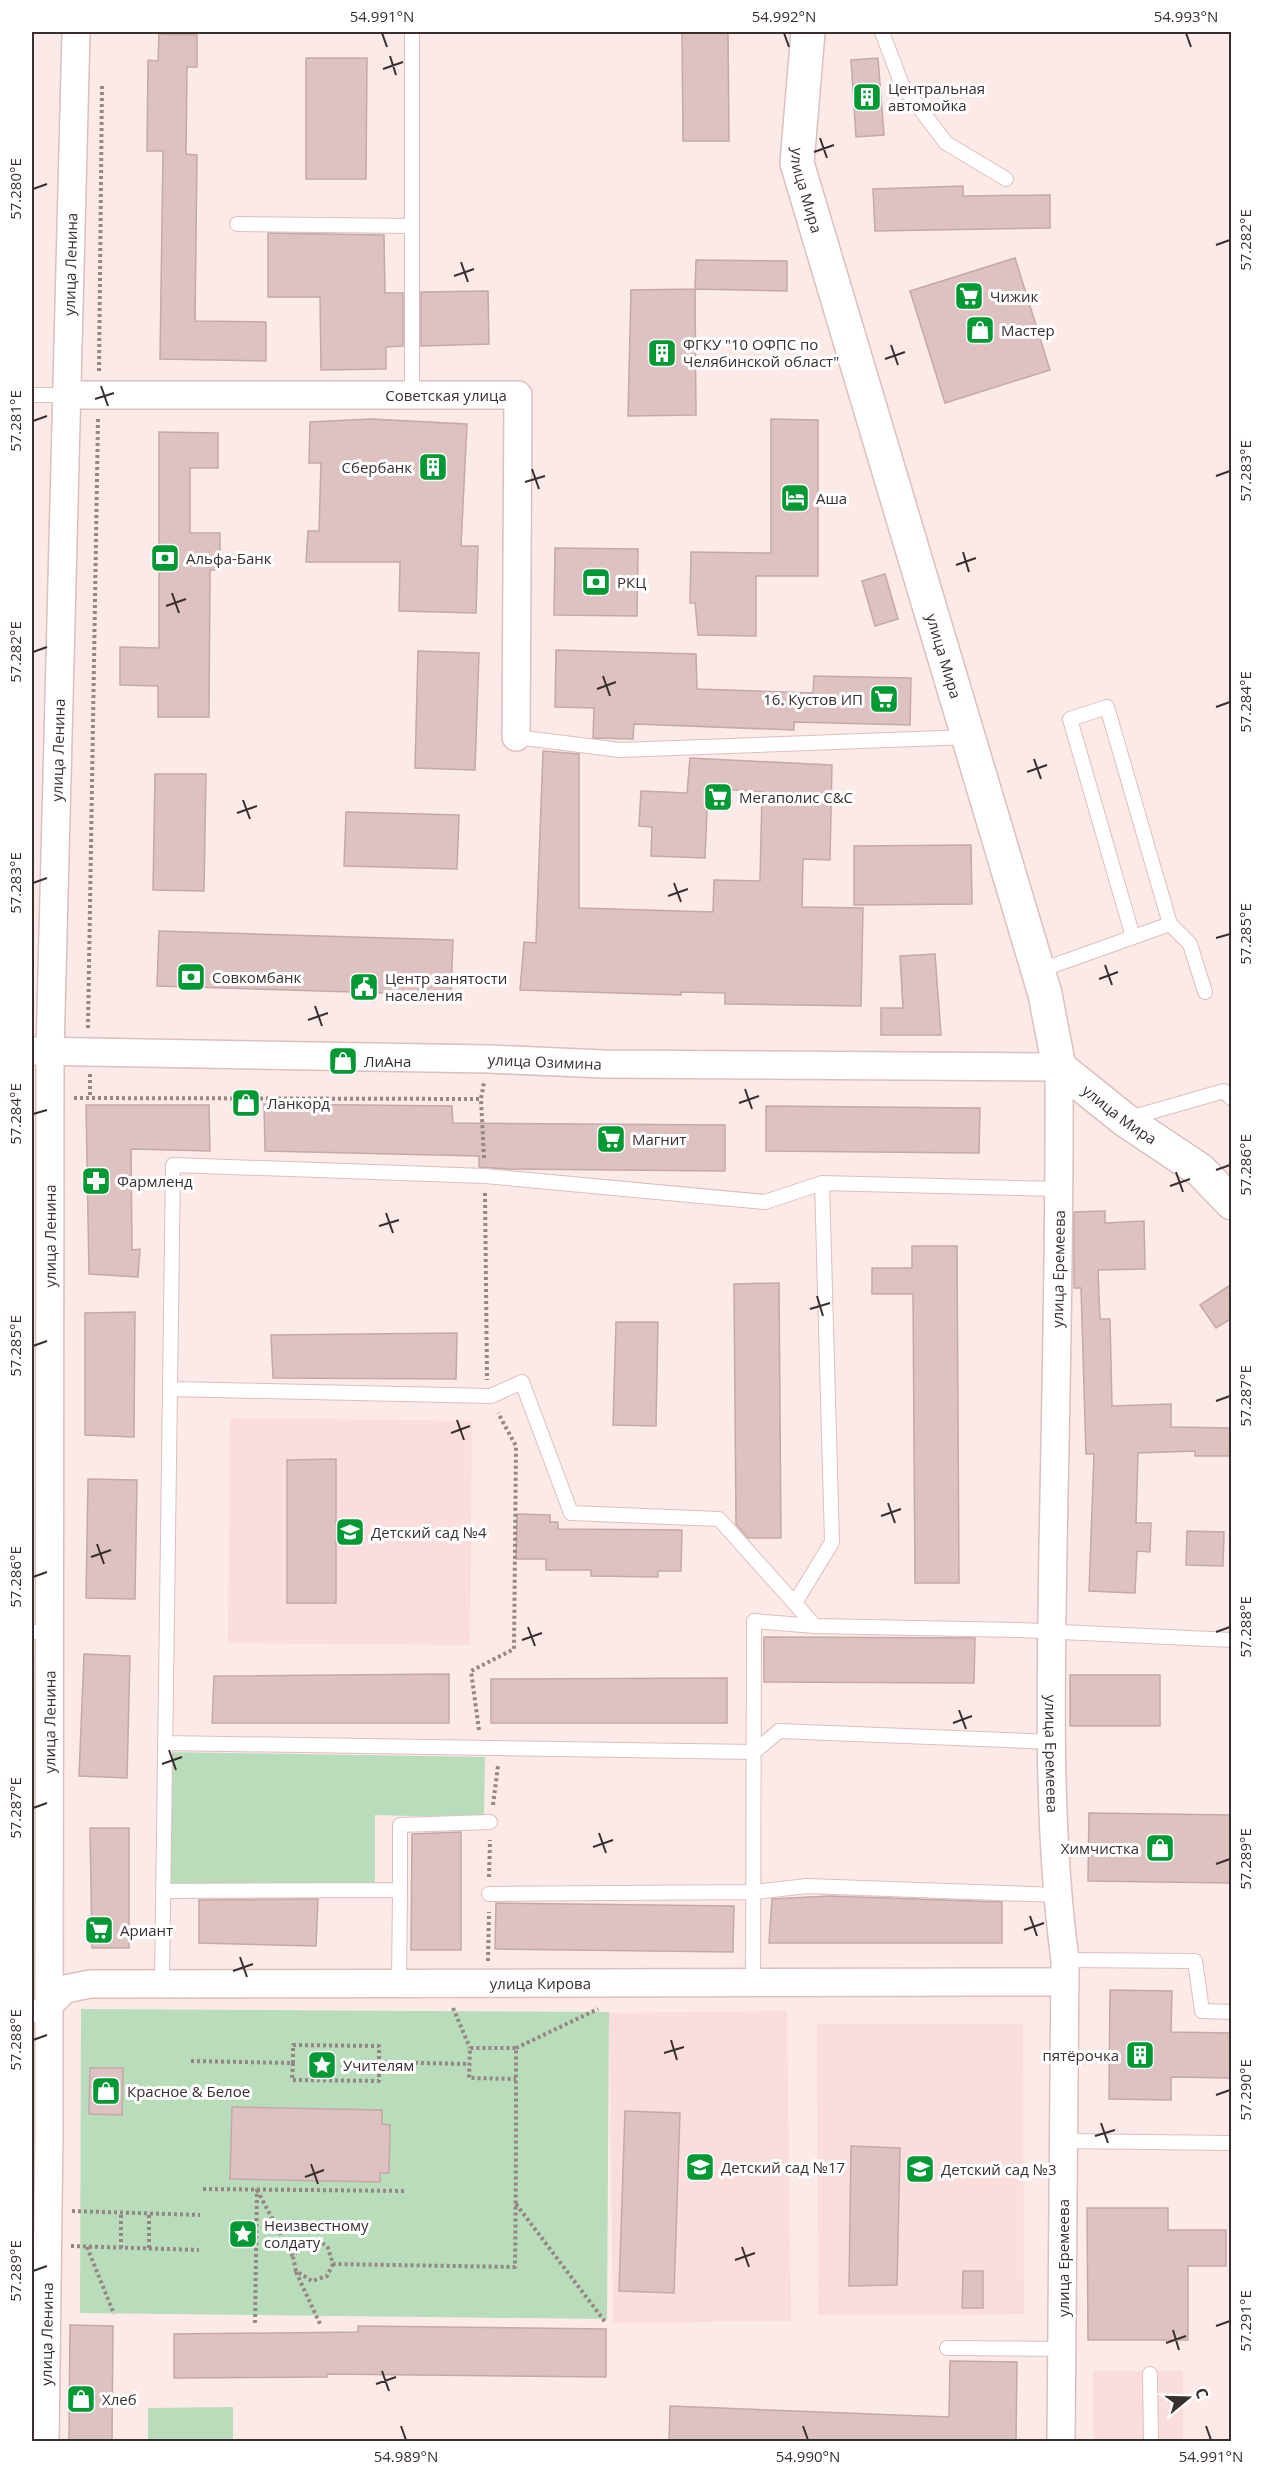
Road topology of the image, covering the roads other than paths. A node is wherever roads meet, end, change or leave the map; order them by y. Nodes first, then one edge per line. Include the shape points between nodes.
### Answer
1 (76, 32) edge
2 (808, 32) edge
3 (882, 32) edge
4 (412, 35) dead end
5 (1006, 179) dead end
6 (237, 224) dead end
7 (412, 226) junction
8 (32, 395) edge
9 (66, 395) junction
10 (412, 395) junction
11 (516, 737) joint
12 (970, 737) junction
13 (1170, 924) junction
14 (1133, 937) junction
15 (1038, 971) junction
16 (1205, 992) dead end
17 (41, 1052) edge
18 (1059, 1067) junction
19 (1232, 1100) edge
20 (1125, 1120) junction
21 (822, 1183) junction
22 (1060, 1189) junction
23 (1232, 1203) edge
24 (170, 1389) junction
25 (795, 1604) junction
26 (815, 1626) junction
27 (41, 1632) edge
28 (1052, 1633) junction
29 (1232, 1640) edge
30 (1053, 1742) junction
31 (165, 1743) junction
32 (754, 1752) junction
33 (490, 1822) road end
34 (400, 1890) junction
35 (163, 1891) junction
36 (754, 1892) junction
37 (489, 1894) road end
38 (1056, 1895) junction
39 (40, 1933) edge
40 (1065, 1971) junction
41 (162, 1983) junction
42 (399, 1983) junction
43 (753, 1983) junction
44 (1232, 2012) edge
45 (40, 2013) edge
46 (1063, 2141) junction
47 (1232, 2143) edge
48 (948, 2348) dead end
49 (1062, 2349) junction
50 (1150, 2374) dead end
51 (45, 2442) edge
52 (1061, 2442) edge
53 (1151, 2442) edge

1 - 9 street, улица Ленина
2 - 12 street, улица Мира via 797,163
3 - 5 lane via 902,85 946,143
4 - 7 lane
6 - 7 lane
7 - 10 lane
8 - 9 lane, Советская улица
9 - 10 street, Советская улица
9 - 17 street, улица Ленина
10 - 11 street, Советская улица via 518,395
11 - 12 lane via 620,750
12 - 15 street, улица Мира
13 - 14 lane
13 - 14 lane via 1107,708 1070,719
13 - 16 lane via 1190,944
14 - 15 lane
15 - 18 street, улица Мира
17 - 18 street, улица Озимина via 604,1064
17 - 27 street, улица Ленина via 50,1098
18 - 20 street, улица Мира
18 - 22 street, улица Еремеева
19 - 20 lane via 1224,1091
20 - 23 street, улица Мира via 1200,1170
21 - 22 lane
21 - 24 lane via 765,1202 485,1176 173,1165
21 - 25 lane via 832,1542
22 - 28 street, улица Еремеева
24 - 25 lane via 491,1396 522,1382 571,1514 719,1519
24 - 31 lane
25 - 26 lane
26 - 28 lane
26 - 32 lane via 754,1620
27 - 39 street, улица Ленина
28 - 29 lane
28 - 30 street, улица Еремеева
30 - 32 lane via 779,1731
30 - 38 street, улица Еремеева
31 - 32 lane
31 - 35 lane
32 - 36 lane
33 - 34 lane via 400,1825
34 - 35 lane
34 - 42 lane
35 - 41 lane
36 - 37 lane
36 - 38 lane via 807,1886
36 - 43 lane
38 - 40 street, улица Еремеева
39 - 45 street, улица Ленина
40 - 43 street, улица Кирова
40 - 44 lane via 1194,1961 1203,2011
40 - 46 street, улица Еремеева
41 - 42 street, улица Кирова
41 - 45 street, улица Кирова via 90,1984 65,1989
42 - 43 street, улица Кирова
45 - 51 street, улица Ленина
46 - 47 lane
46 - 49 street, улица Еремеева
48 - 49 lane
49 - 52 street, улица Еремеева
50 - 53 lane

